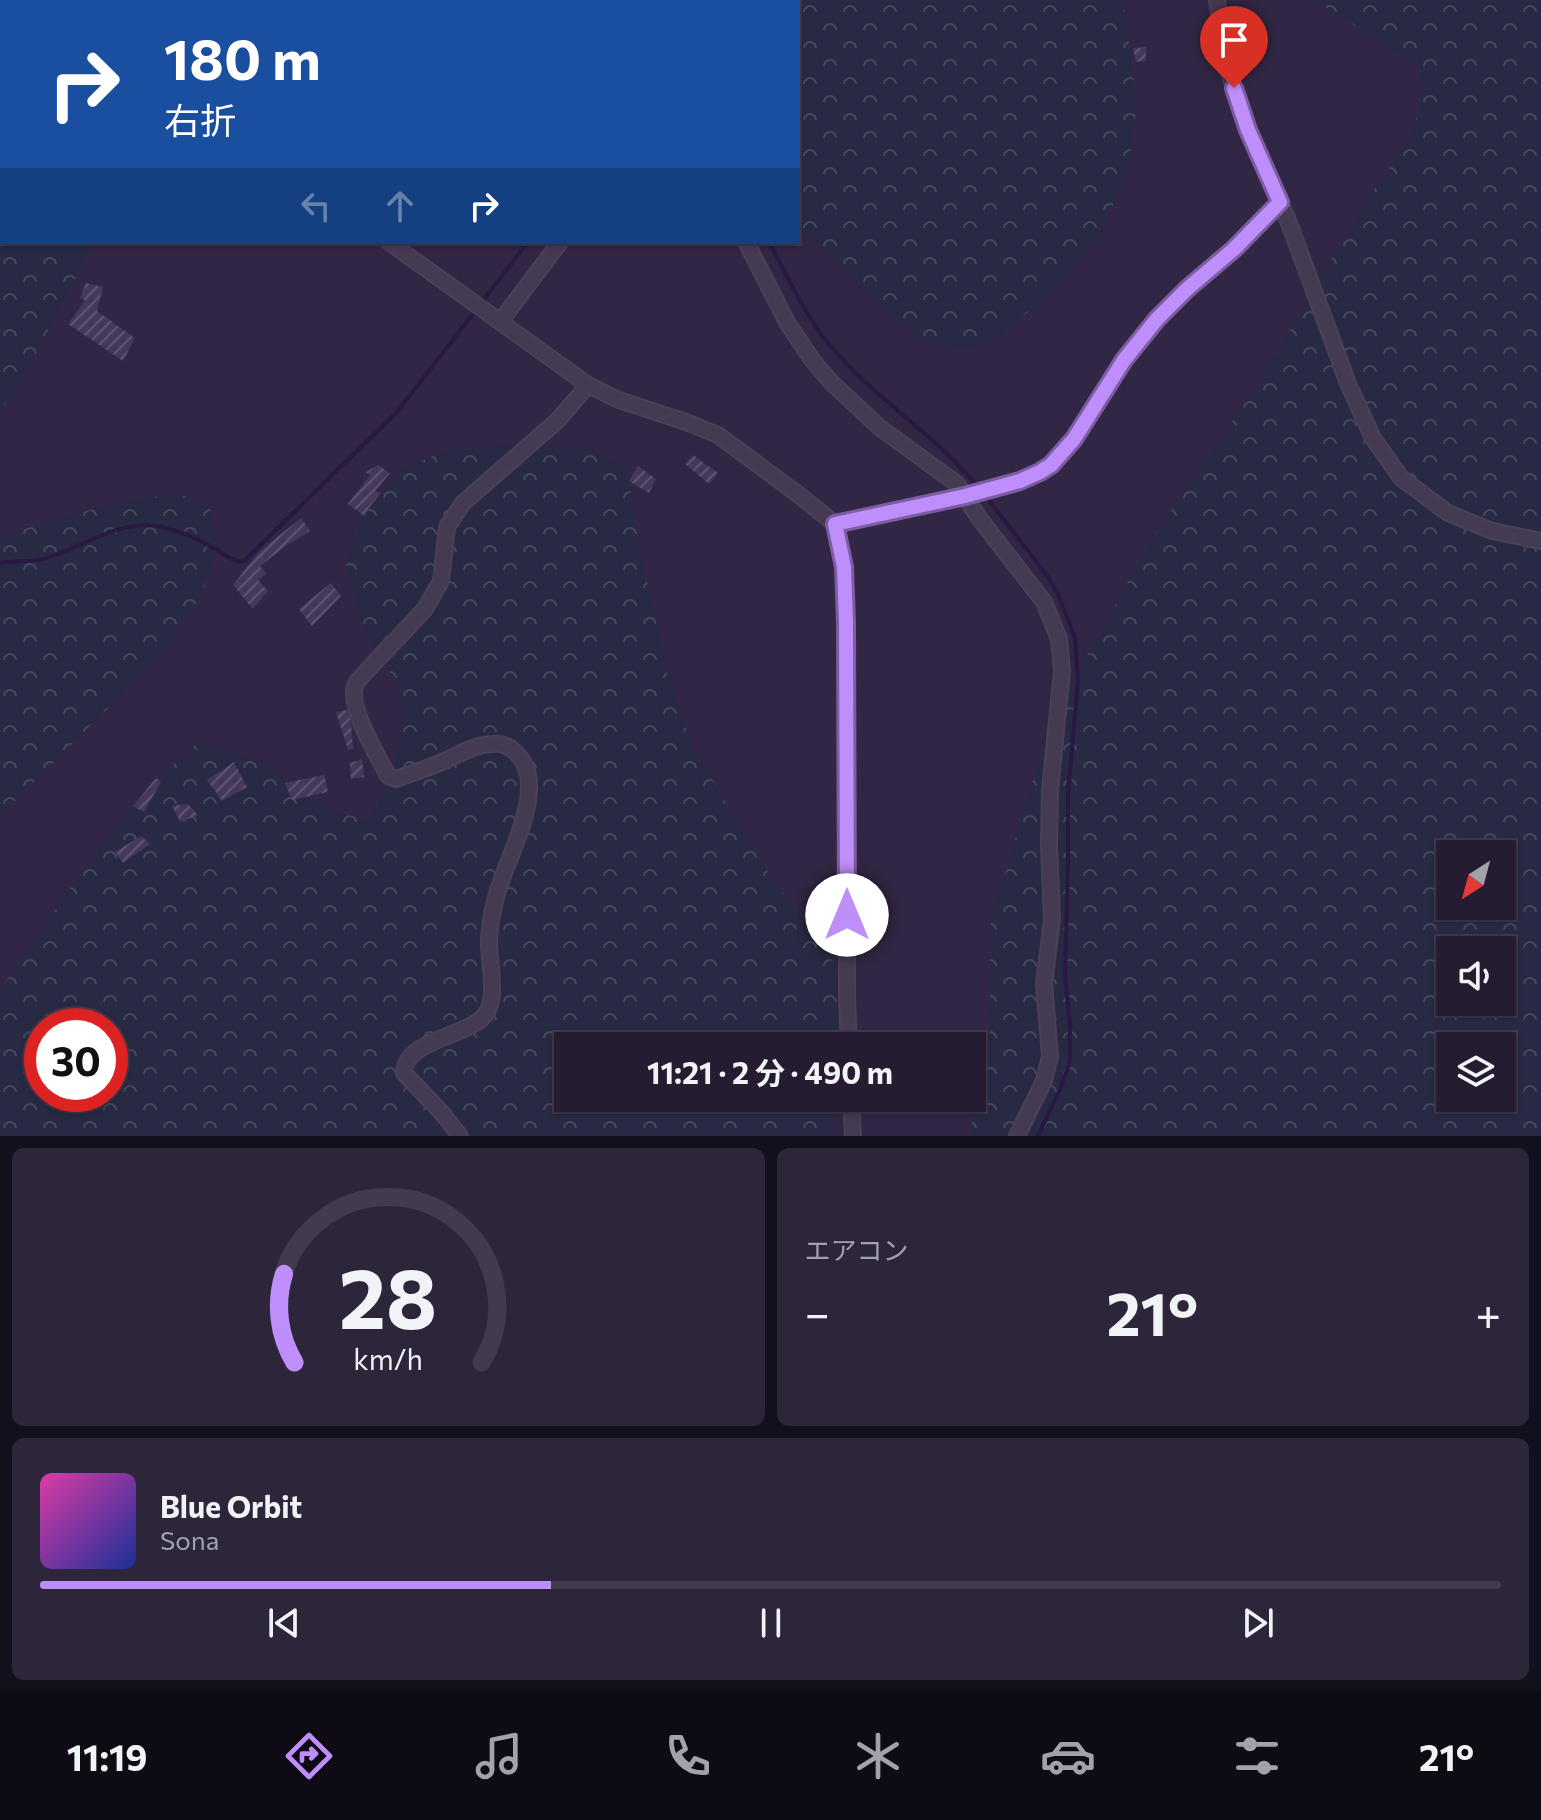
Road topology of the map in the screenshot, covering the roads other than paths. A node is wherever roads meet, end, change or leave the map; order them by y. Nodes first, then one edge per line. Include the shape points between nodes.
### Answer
1 (1217, 0) edge
2 (1280, 202) junction
3 (392, 244) edge
4 (558, 244) edge
5 (747, 244) edge
6 (500, 322) junction
7 (588, 385) junction
8 (965, 496) junction
9 (835, 524) junction
10 (1541, 541) edge
11 (848, 1032) edge
12 (852, 1112) edge
13 (460, 1136) edge
14 (853, 1136) edge
15 (1017, 1136) edge

1 - 2 street via 1227,67
2 - 8 street via 1157,319 1051,465 1020,481
2 - 10 street via 1349,386 1373,438 1401,478 1448,513 1492,531
3 - 6 street
4 - 6 street
5 - 8 street via 788,324 831,382
6 - 7 street
7 - 9 street via 718,435
7 - 13 street via 558,420 463,503 447,527 441,581 433,599 355,684 363,728 392,779 495,743 507,745 528,769 527,804 495,898 489,1008 470,1026 413,1054 404,1067
8 - 9 street
8 - 15 street via 1044,602 1059,639 1062,671 1050,790 1052,919 1044,984 1050,1056
9 - 11 street via 844,567 846,623
12 - 14 street

